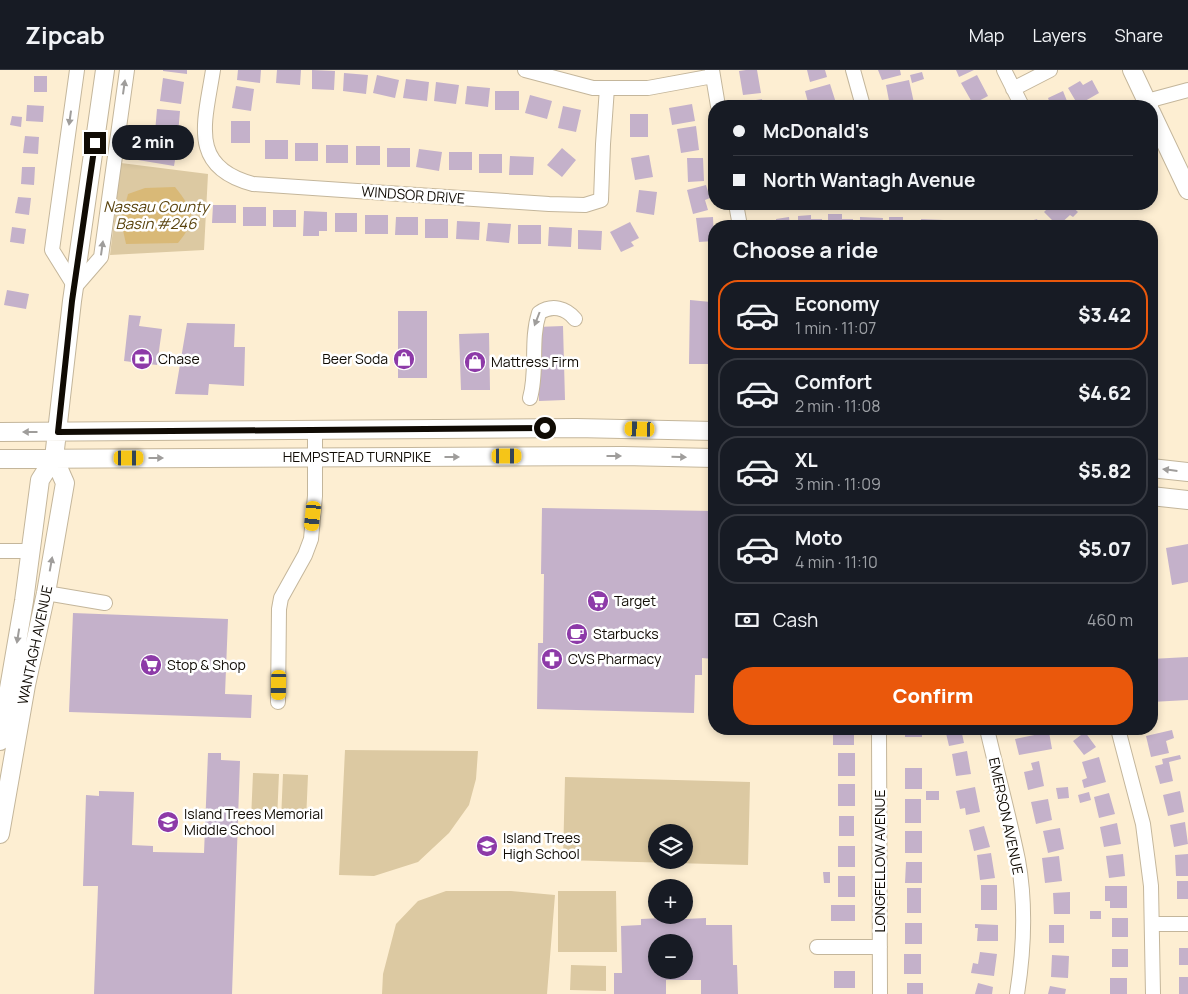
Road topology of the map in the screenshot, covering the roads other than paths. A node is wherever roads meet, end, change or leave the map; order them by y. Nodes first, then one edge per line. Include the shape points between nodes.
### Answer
1 (77, 70) edge
2 (105, 70) edge
3 (127, 70) edge
4 (213, 70) edge
5 (525, 70) edge
6 (853, 70) edge
7 (1004, 70) edge
8 (1050, 70) edge
9 (1132, 70) edge
10 (712, 73) edge
11 (607, 88) junction
12 (1013, 89) junction
13 (1188, 90) edge
14 (717, 100) edge
15 (861, 100) edge
16 (1019, 100) edge
17 (1146, 100) edge
18 (1158, 102) edge
19 (1158, 125) edge
20 (1188, 190) edge
21 (74, 287) junction
22 (575, 319) dead end
23 (530, 398) dead end
24 (315, 430) junction
25 (708, 431) edge
26 (0, 432) edge
27 (58, 432) junction
28 (316, 457) junction
29 (54, 458) junction
30 (708, 458) edge
31 (0, 459) edge
32 (1158, 469) edge
33 (1188, 472) edge
34 (1158, 497) edge
35 (1188, 500) edge
36 (0, 551) edge
37 (30, 551) junction
38 (46, 593) junction
39 (105, 603) dead end
40 (278, 702) dead end
41 (879, 735) edge
42 (988, 735) edge
43 (1120, 735) edge
44 (0, 741) edge
45 (2, 808) edge
46 (0, 834) edge
47 (1152, 924) junction
48 (1188, 924) edge
49 (817, 947) dead end
50 (880, 948) junction
51 (880, 994) edge
52 (1017, 994) edge
53 (1153, 994) edge

1 -> 21 street via 52,250
2 - 21 main road, WANTAGH AVENUE
21 -> 3 street via 101,258
4 - 11 street, WINDSOR DRIVE via 204,123 206,143 211,158 236,180 253,184 549,204 585,205 602,200
5 - 11 street via 582,86
6 - 15 street
7 - 12 street
8 - 12 street
9 - 17 main road
10 - 11 street via 648,88
10 - 14 street
12 - 16 street
13 - 18 street
19 - 20 main road
21 - 27 main road, WANTAGH AVENUE
22 -> 23 street via 561,308 539,312 534,329 534,384
24 - 25 main road, HEMPSTEAD TURNPIKE via 604,428
24 - 27 main road, HEMPSTEAD TURNPIKE
24 - 28 street
27 -> 26 main road, HEMPSTEAD TURNPIKE
27 - 29 main road, WANTAGH AVENUE
29 -> 28 main road, HEMPSTEAD TURNPIKE
28 -> 30 main road, HEMPSTEAD TURNPIKE
28 - 40 street via 311,539 279,608
29 - 31 main road, HEMPSTEAD TURNPIKE
29 - 37 main road, WANTAGH AVENUE via 40,480
38 -> 29 main road, WANTAGH AVENUE via 65,483
33 -> 32 main road
34 - 35 main road
36 - 37 street
37 -> 44 main road, WANTAGH AVENUE
38 - 39 street
38 - 45 main road, WANTAGH AVENUE
41 - 50 street, LONGFELLOW AVENUE
42 - 52 street, EMERSON AVENUE via 1018,861 1023,927
43 - 47 street via 1143,824
45 - 46 main road, WANTAGH AVENUE
47 - 48 street
47 - 53 street
49 - 50 street
50 - 51 street, LONGFELLOW AVENUE

